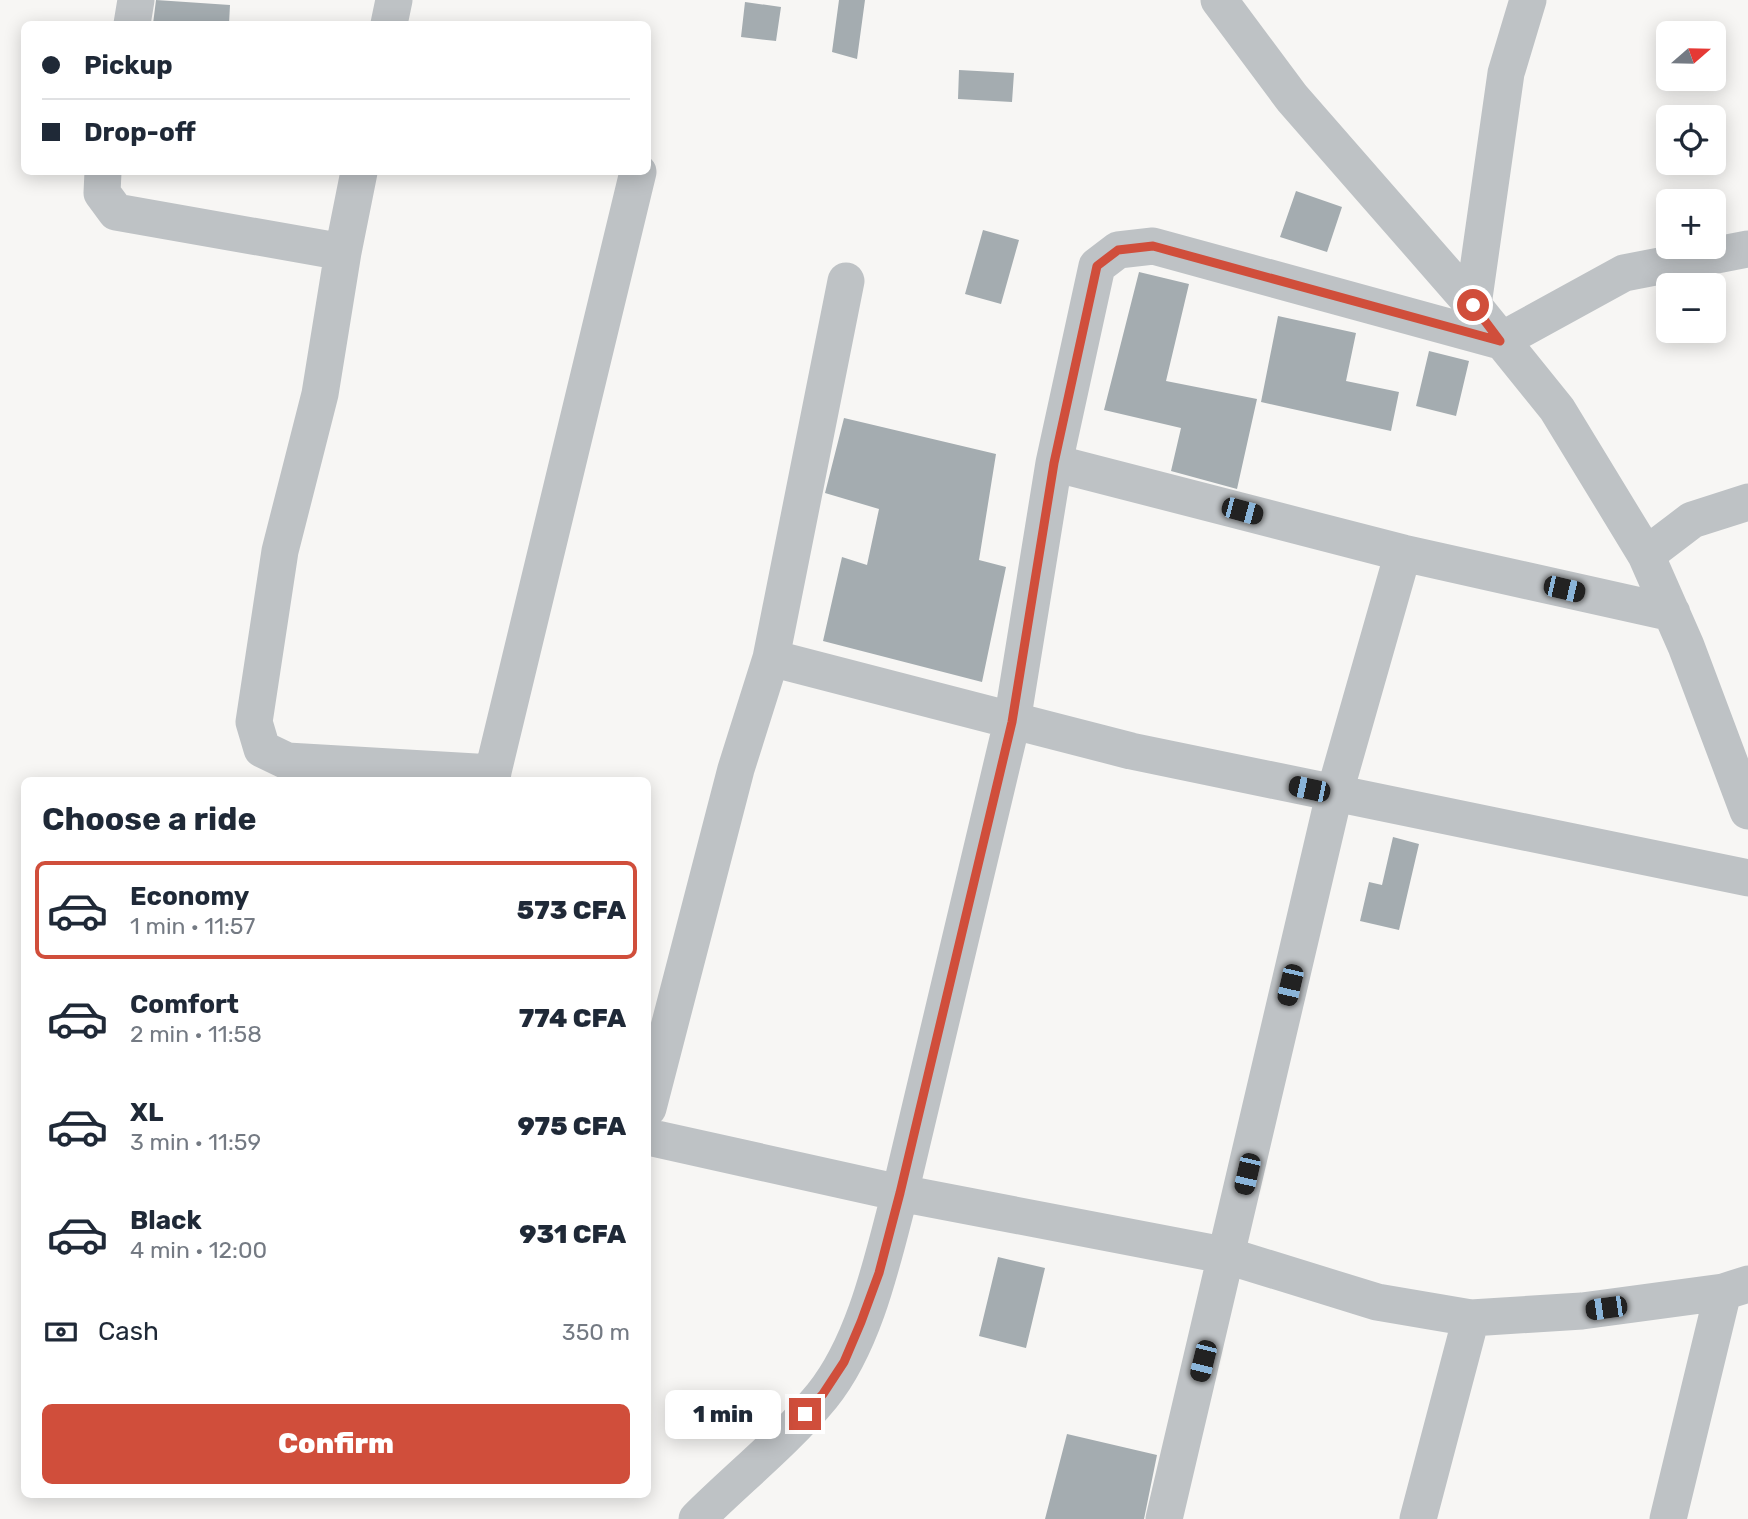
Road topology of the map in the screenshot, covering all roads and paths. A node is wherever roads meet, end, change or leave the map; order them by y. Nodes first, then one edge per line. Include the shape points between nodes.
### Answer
1 (136, 0) edge
2 (394, 0) edge
3 (1219, 0) edge
4 (1528, 0) edge
5 (132, 21) edge
6 (390, 21) edge
7 (103, 175) edge
8 (358, 175) edge
9 (637, 175) edge
10 (1748, 248) edge
11 (343, 252) junction
12 (846, 281) dead end
13 (1473, 305) junction
14 (1500, 341) junction
15 (1054, 463) junction
16 (1748, 502) edge
17 (1404, 553) junction
18 (1646, 555) junction
19 (1672, 613) junction
20 (771, 658) junction
21 (1012, 722) junction
22 (1735, 741) edge
23 (492, 777) edge
24 (1334, 795) junction
25 (1748, 811) edge
26 (1748, 878) edge
27 (651, 1096) edge
28 (651, 1138) edge
29 (900, 1193) junction
30 (1228, 1255) junction
31 (1736, 1288) edge
32 (1471, 1318) junction
33 (696, 1519) edge
34 (1164, 1519) edge
35 (1418, 1519) edge
36 (1668, 1519) edge

1 - 5 street
2 - 6 street
3 - 13 street via 1292,98
4 - 13 street via 1506,73
7 - 11 street via 102,193 116,212
8 - 11 street
9 - 23 street
10 - 14 street via 1624,273
11 - 23 street via 320,394 280,551 254,722 262,749 288,761
12 - 20 street
13 - 14 street
14 - 15 street via 1153,246 1118,250 1097,266
14 - 18 street via 1557,409
15 - 17 street
15 - 21 street
16 - 18 street via 1692,520
17 - 19 street
17 - 24 street
18 - 19 street
19 - 22 street
20 - 21 street
20 - 27 street via 736,769
21 - 24 street
21 - 29 street
22 - 25 street
24 - 26 street
24 - 30 street
28 - 29 street
29 - 30 street
29 - 33 street via 879,1273 844,1362 823,1394 786,1434
30 - 32 street via 1377,1302
30 - 34 street
31 - 32 street via 1582,1311
31 - 36 street
32 - 35 street

